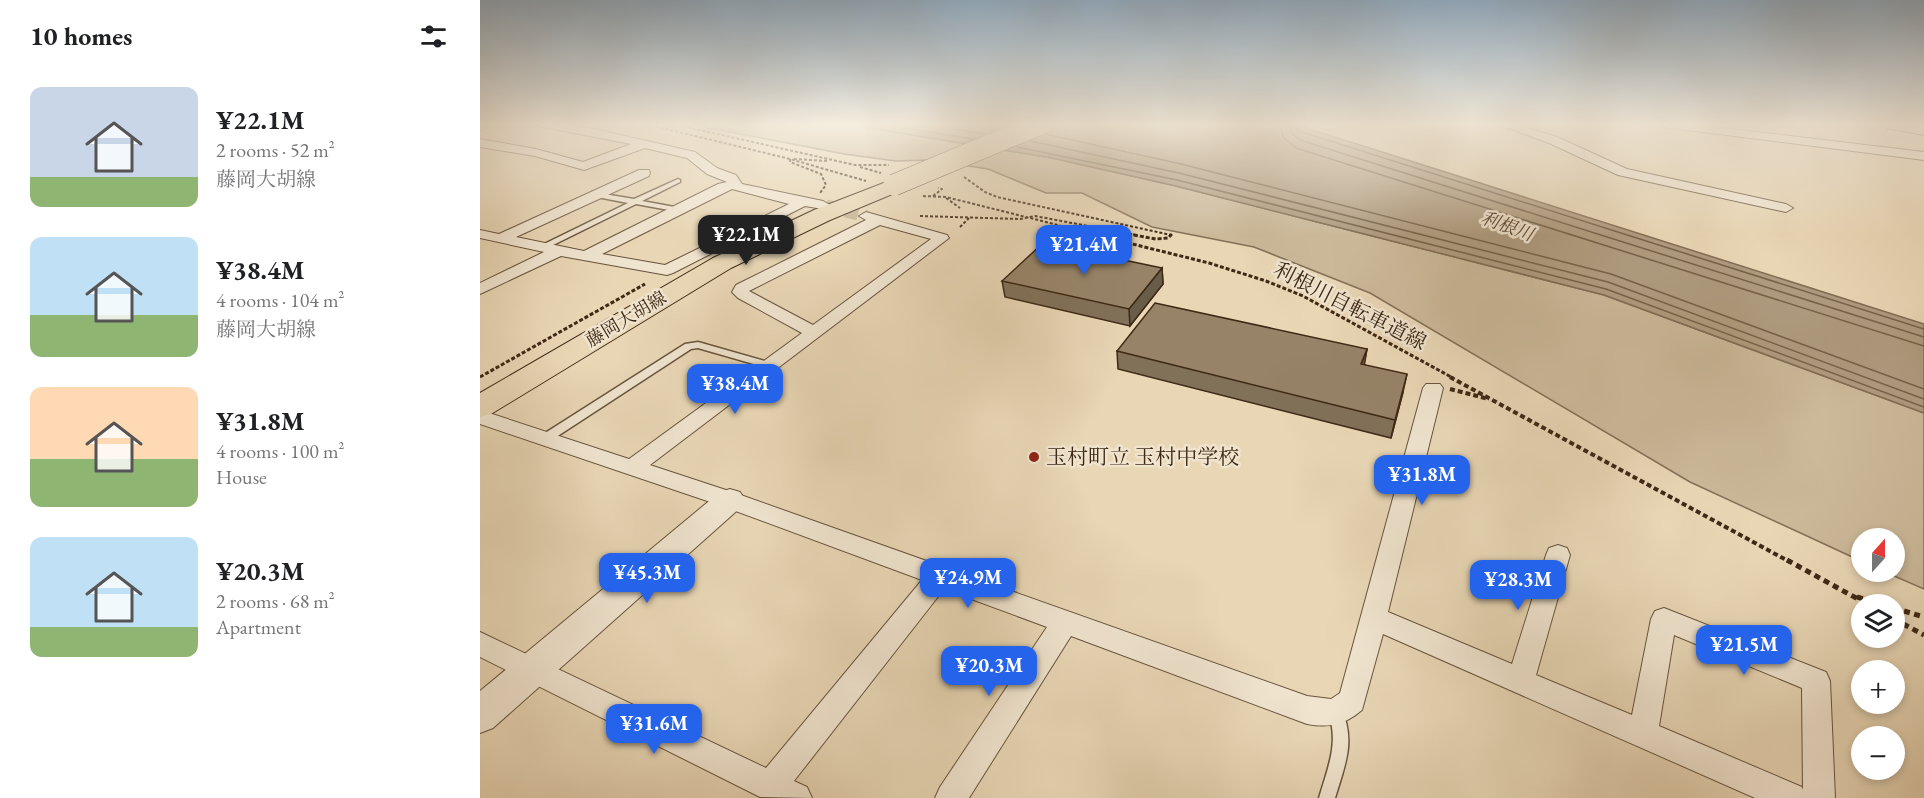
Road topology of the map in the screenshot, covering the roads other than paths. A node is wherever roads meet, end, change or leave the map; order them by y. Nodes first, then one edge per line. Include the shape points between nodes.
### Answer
1 (566, 161) edge
2 (597, 161) edge
3 (699, 161) edge
4 (935, 161) edge
5 (1599, 161) edge
6 (644, 173) dead end
7 (678, 181) dead end
8 (735, 184) junction
9 (595, 194) junction
10 (635, 202) junction
11 (1786, 208) dead end
12 (677, 210) junction
13 (480, 234) edge
14 (502, 238) junction
15 (542, 247) junction
16 (559, 251) junction
17 (586, 256) junction
18 (480, 289) edge
19 (814, 333) junction
20 (771, 366) junction
21 (1439, 387) road end
22 (480, 407) edge
23 (480, 417) edge
24 (546, 438) junction
25 (633, 467) junction
26 (730, 500) junction
27 (1558, 555) dead end
28 (940, 576) junction
29 (1374, 618) junction
30 (1065, 622) junction
31 (480, 644) edge
32 (532, 670) junction
33 (1521, 680) junction
34 (1336, 713) junction
35 (480, 715) edge
36 (1643, 734) junction
37 (784, 792) edge
38 (951, 798) edge
39 (1327, 798) edge
40 (1789, 798) edge
41 (1819, 798) edge

1 - 2 street via 584,166
3 - 8 street
4 - 22 main road, 藤岡大胡線, bridge via 896,175 722,263
5 - 11 street via 1623,172
6 - 9 street
7 - 10 lane
8 - 12 street
8 - 17 street via 743,189 814,202 667,270
9 - 10 lane
9 - 14 street
10 - 12 lane
10 - 15 lane
12 - 17 street
13 - 14 street
14 - 15 street
15 - 16 street
16 - 17 street
16 - 18 street
19 - 19 street via 744,295 740,292 742,288 873,218 942,237
19 - 20 street
20 - 24 lane via 698,345 688,346
20 - 25 street
21 - 29 street
23 - 24 street
24 - 25 street
25 - 26 street
26 - 28 street
26 - 32 street
27 - 33 street
28 - 30 street
28 - 37 street
29 - 33 street
29 - 34 street via 1352,701
30 - 34 street via 1307,710
30 - 38 street
31 - 32 street
32 - 35 street
32 - 37 street
33 - 36 street
34 - 39 lane via 1341,722 1341,742
36 - 40 street
36 - 41 street via 1664,619 1816,681

